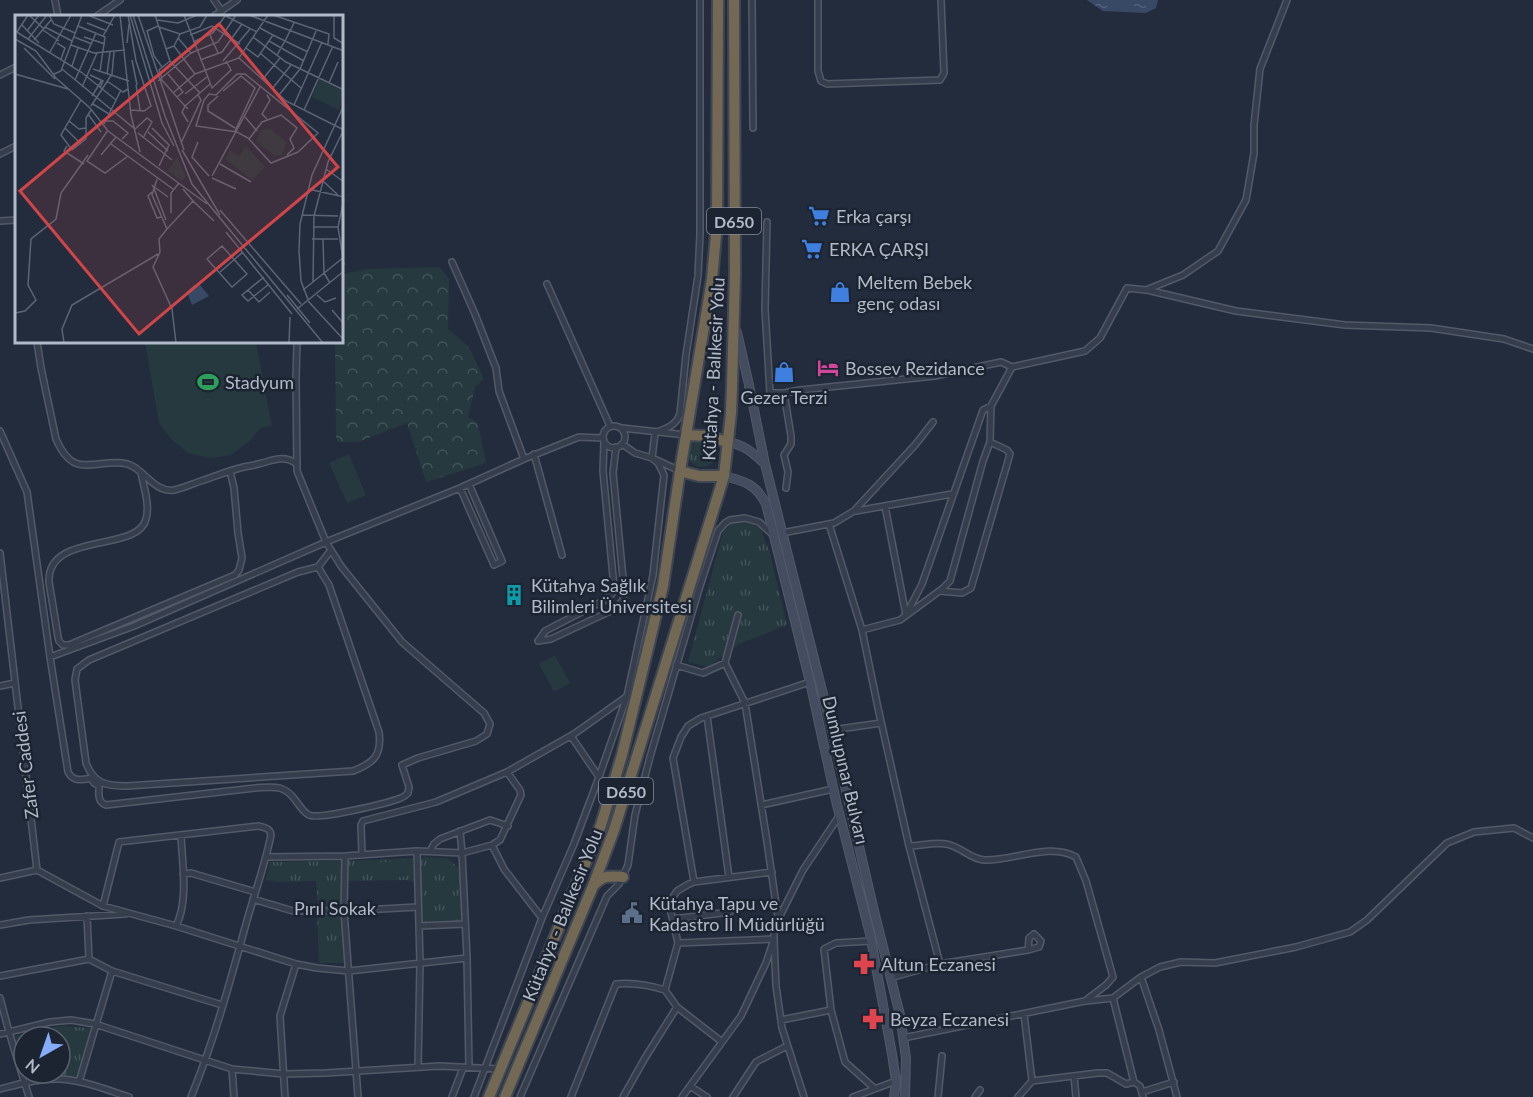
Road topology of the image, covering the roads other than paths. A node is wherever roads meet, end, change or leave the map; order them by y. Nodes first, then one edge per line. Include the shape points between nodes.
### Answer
1 (55, 0) edge
2 (120, 0) edge
3 (214, 0) edge
4 (237, 0) edge
5 (700, 0) edge
6 (718, 0) edge
7 (734, 0) edge
8 (752, 0) edge
9 (818, 0) edge
10 (941, 0) edge
11 (1287, 0) edge
12 (222, 11) junction
13 (58, 15) edge
14 (98, 15) edge
15 (216, 15) edge
16 (15, 68) edge
17 (0, 75) edge
18 (753, 128) dead end
19 (15, 146) edge
20 (0, 154) edge
21 (15, 220) edge
22 (0, 221) edge
23 (767, 222) dead end
24 (452, 262) dead end
25 (547, 284) dead end
26 (1146, 290) junction
27 (734, 320) junction
28 (37, 344) edge
29 (297, 344) edge
30 (1533, 349) edge
31 (1012, 367) junction
32 (784, 393) junction
33 (991, 406) junction
34 (933, 422) dead end
35 (610, 426) junction
36 (620, 428) junction
37 (0, 431) edge
38 (655, 433) junction
39 (686, 435) junction
40 (604, 439) junction
41 (727, 442) junction
42 (990, 442) junction
43 (619, 445) junction
44 (534, 454) junction
45 (652, 458) junction
46 (524, 459) junction
47 (297, 464) junction
48 (765, 464) junction
49 (676, 469) junction
50 (230, 471) junction
51 (141, 473) junction
52 (664, 475) junction
53 (724, 476) junction
54 (469, 484) junction
55 (460, 488) junction
56 (786, 488) dead end
57 (952, 494) junction
58 (885, 506) junction
59 (855, 512) junction
60 (829, 524) junction
61 (782, 532) junction
62 (774, 536) junction
63 (326, 542) junction
64 (331, 550) junction
65 (0, 553) edge
66 (562, 555) dead end
67 (318, 567) junction
68 (939, 591) junction
69 (3, 604) edge
70 (738, 615) dead end
71 (906, 615) junction
72 (862, 630) junction
73 (50, 657) junction
74 (725, 663) junction
75 (676, 665) junction
76 (810, 682) junction
77 (15, 684) junction
78 (0, 686) edge
79 (627, 696) junction
80 (744, 703) junction
81 (707, 716) junction
82 (881, 723) junction
83 (832, 730) junction
84 (571, 736) junction
85 (507, 772) junction
86 (599, 777) junction
87 (833, 789) junction
88 (761, 805) junction
89 (839, 816) junction
90 (508, 826) junction
91 (460, 831) junction
92 (181, 834) junction
93 (1533, 838) edge
94 (492, 845) junction
95 (909, 846) junction
96 (417, 851) junction
97 (430, 851) junction
98 (462, 853) junction
99 (362, 855) junction
100 (345, 856) junction
101 (267, 857) junction
102 (37, 870) junction
103 (772, 872) junction
104 (183, 874) junction
105 (623, 877) junction
106 (729, 877) junction
107 (0, 878) edge
108 (694, 882) junction
109 (593, 886) junction
110 (255, 892) junction
111 (253, 899) junction
112 (104, 906) junction
113 (418, 907) junction
114 (344, 911) junction
115 (730, 912) dead end
116 (130, 914) junction
117 (87, 916) junction
118 (542, 918) junction
119 (778, 918) junction
120 (673, 919) junction
121 (465, 924) junction
122 (0, 925) edge
123 (176, 926) junction
124 (419, 926) junction
125 (774, 939) junction
126 (871, 941) junction
127 (678, 943) junction
128 (240, 946) junction
129 (1028, 950) dead end
130 (466, 958) junction
131 (90, 959) junction
132 (420, 963) junction
133 (296, 964) junction
134 (940, 964) junction
135 (112, 971) junction
136 (349, 971) junction
137 (0, 976) edge
138 (1141, 977) junction
139 (890, 978) junction
140 (665, 990) junction
141 (0, 998) edge
142 (1113, 998) junction
143 (1085, 1001) junction
144 (222, 1005) junction
145 (677, 1007) junction
146 (831, 1010) junction
147 (1023, 1014) junction
148 (780, 1020) junction
149 (95, 1024) junction
150 (9, 1032) junction
151 (0, 1034) edge
152 (903, 1038) junction
153 (12, 1042) edge
154 (722, 1042) junction
155 (787, 1046) junction
156 (942, 1056) dead end
157 (206, 1061) junction
158 (418, 1067) junction
159 (466, 1067) junction
160 (477, 1068) junction
161 (485, 1068) junction
162 (232, 1069) junction
163 (501, 1069) junction
164 (356, 1072) junction
165 (284, 1074) junction
166 (1074, 1076) junction
167 (72, 1080) edge
168 (896, 1081) junction
169 (1032, 1081) junction
170 (79, 1082) junction
171 (1134, 1082) junction
172 (1174, 1082) junction
173 (480, 1083) junction
174 (16, 1085) edge
175 (690, 1086) junction
176 (874, 1088) junction
177 (0, 1089) edge
178 (980, 1090) dead end
179 (1142, 1094) edge
180 (129, 1097) edge
181 (191, 1097) edge
182 (234, 1097) edge
183 (285, 1097) edge
184 (358, 1097) edge
185 (452, 1097) edge
186 (474, 1097) edge
187 (489, 1097) edge
188 (505, 1097) edge
189 (520, 1097) edge
190 (571, 1097) edge
191 (623, 1097) edge
192 (682, 1097) edge
193 (707, 1097) edge
194 (733, 1097) edge
195 (804, 1097) edge
196 (853, 1097) edge
197 (894, 1097) edge
198 (905, 1097) edge
199 (938, 1097) edge
200 (975, 1097) edge
201 (1018, 1097) edge
202 (1076, 1097) edge
203 (1178, 1097) edge

1 - 13 street
2 - 14 street
3 - 12 street
4 - 12 street
5 - 38 street via 698,276 680,414 674,424
6 - 39 highway, Kütahya - Balıkesir Yolu / D650 via 717,224 712,279
7 - 27 highway, Kütahya - Balıkesir Yolu / D650
8 - 18 street
9 - 10 street via 818,71 826,84 940,80 944,73
11 - 26 street via 1260,69 1246,200 1218,251 1183,275
12 - 15 street
16 - 17 street
19 - 20 street
21 - 22 street
23 - 32 street via 765,309 770,393
24 - 46 street via 496,368 499,391
25 - 35 street
26 - 30 street via 1236,311 1345,325 1431,328 1504,339
26 - 31 street via 1127,288 1100,338 1085,351
27 - 41 highway, Kütahya - Balıkesir Yolu / D650
27 - 48 main road, Dumlupınar Bulvarı
28 - 51 street via 53,429 68,459 78,465 124,463
29 - 47 street
31 - 32 street via 1001,362 935,376
31 - 33 street
32 - 56 street via 791,436 784,455
33 - 42 street
33 - 57 street via 983,410
34 - 59 street
35 - 36 street
35 - 40 street
36 - 38 street
36 - 43 street via 624,441
37 - 73 street via 27,492
38 - 39 street
38 - 45 street
39 - 41 highway
39 - 49 highway, Kütahya - Balıkesir Yolu / D650
40 - 43 street via 609,446
40 - 43 street via 612,594 545,631 538,641 551,639 615,609 622,600 613,473
40 - 44 street via 579,437
41 - 48 main road via 740,444
41 - 53 highway, Kütahya - Balıkesir Yolu / D650
42 - 68 street via 950,581
42 - 68 street via 1010,454 971,588 962,593
43 - 45 street
44 - 46 street
44 - 66 street
45 - 49 street
45 - 52 street
46 - 54 street
47 - 50 street via 281,458
47 - 63 street
48 - 61 main road, Dumlupınar Bulvarı
49 - 52 street
49 - 53 highway via 699,476
49 - 163 highway, Kütahya - Balıkesir Yolu / D650 via 663,586 619,765 601,825
50 - 51 street via 172,490 160,487
50 - 51 street via 242,558 235,575 63,645 58,638 49,582 52,567 73,550 133,534 144,525 147,513
52 - 79 street via 653,575
53 - 62 main road, Dumlupınar Bulvarı via 758,491 766,504
53 - 109 highway, Kütahya - Balıkesir Yolu / D650
54 - 55 street
54 - 55 street via 502,561 494,565
55 - 63 street
57 - 58 street
57 - 71 street via 922,584
58 - 59 street
58 - 71 street
59 - 60 street
60 - 61 street
60 - 72 street
61 - 83 main road, Dumlupınar Bulvarı
62 - 75 street via 759,522 745,518 730,520 718,531
62 - 76 main road, Dumlupınar Bulvarı
63 - 64 street
63 - 73 street via 134,626
64 - 67 street
64 - 73 street via 402,642 484,713 490,724 487,734 476,741 402,765 409,787 402,798 316,816 301,809 290,793 278,787 102,804 99,786 91,778 75,779 68,772
65 - 69 street, Zafer Caddesi
67 - 67 street via 89,660 77,669 75,680 86,763 97,780 109,786 126,786 353,771 373,760 380,744 379,732 329,585
68 - 71 street
69 - 77 street, Zafer Caddesi
70 - 74 street
71 - 72 street
72 - 82 street
74 - 75 street via 702,673
74 - 80 street
75 - 105 street via 635,815
76 - 80 street
76 - 87 main road, Dumlupınar Bulvarı
77 - 78 street
77 - 102 street, Zafer Caddesi
79 - 84 street
79 - 86 street
80 - 81 street
80 - 88 street
81 - 106 street
81 - 108 street via 688,726 674,758
82 - 83 street
82 - 95 street
83 - 139 main road, Dumlupınar Bulvarı
84 - 85 street
84 - 86 street
85 - 90 street via 521,795
85 - 99 street via 436,802 363,821
86 - 118 street
87 - 88 street
87 - 89 main road, Dumlupınar Bulvarı
88 - 103 street
89 - 119 street via 803,870
89 - 126 main road, Dumlupınar Bulvarı
90 - 91 street via 490,820
90 - 94 street
91 - 97 street via 440,839
91 - 98 street
92 - 101 street via 268,828 272,835
92 - 104 street
92 - 112 street via 119,842
93 - 138 street via 1514,828 1474,832 1447,843 1350,932 1215,963 1181,962
94 - 98 street
94 - 118 street via 504,869
95 - 134 street
95 - 143 street via 946,844 984,860 1058,850 1076,857 1113,977
96 - 97 street
96 - 99 street
96 - 113 street
97 - 98 street
98 - 121 street
99 - 100 street
100 - 101 street
100 - 114 street
101 - 110 street
102 - 107 street
102 - 112 street
103 - 106 street
103 - 119 street
104 - 110 street
104 - 123 street via 182,909
105 - 109 highway via 600,879
105 - 189 street via 607,896
106 - 108 street
108 - 120 street via 677,891 671,900
109 - 188 highway, Kütahya - Balıkesir Yolu / D650
110 - 111 street
111 - 114 street, Pırıl Sokak via 293,911
111 - 128 street
112 - 116 street
113 - 114 street, Pırıl Sokak
113 - 124 street
114 - 136 street
115 - 120 street
116 - 117 street
116 - 123 street
117 - 122 street
117 - 131 street
118 - 161 street
119 - 125 street
120 - 127 street
121 - 124 street
121 - 130 street
123 - 128 street
124 - 132 street
125 - 127 street
125 - 148 street
125 - 154 street via 741,1016
126 - 146 street via 836,943 824,949
126 - 168 main road, Dumlupınar Bulvarı
127 - 140 street
128 - 133 street
128 - 144 street
129 - 134 street
130 - 132 street
130 - 159 street
131 - 135 street
131 - 137 street
132 - 136 street
132 - 158 street
133 - 136 street
133 - 165 street via 280,1016
134 - 139 street
135 - 144 street
135 - 149 street
136 - 164 street
138 - 142 street
138 - 172 street
139 - 152 main road, Dumlupınar Bulvarı
140 - 145 street
140 - 190 street via 616,984
141 - 150 street
142 - 143 street
142 - 171 street
143 - 147 street
144 - 157 street
145 - 154 street
145 - 191 street
146 - 148 street
146 - 176 street via 845,1062
147 - 152 street
147 - 169 street
148 - 155 street
149 - 150 street via 71,1020
149 - 157 street
149 - 170 street
150 - 151 street
150 - 153 street
152 - 198 main road, Dumlupınar Bulvarı
154 - 175 street
155 - 194 street via 756,1062
155 - 195 street
156 - 199 street
157 - 162 street
157 - 181 street
158 - 159 street
158 - 164 street
159 - 160 street
159 - 185 street
160 - 161 street
160 - 173 street
161 - 163 street
161 - 173 street
162 - 165 street
162 - 182 street
163 - 187 highway, Kütahya - Balıkesir Yolu / D650
164 - 165 street
164 - 184 street
165 - 183 street
166 - 169 street
166 - 171 street via 1107,1073 1126,1084
166 - 202 street
167 - 170 street
168 - 176 street
168 - 197 main road, Dumlupınar Bulvarı
169 - 201 street
170 - 180 street
171 - 179 street
172 - 179 street
172 - 203 street
173 - 186 street
174 - 177 street
175 - 192 street
175 - 193 street
176 - 196 street
178 - 200 street

